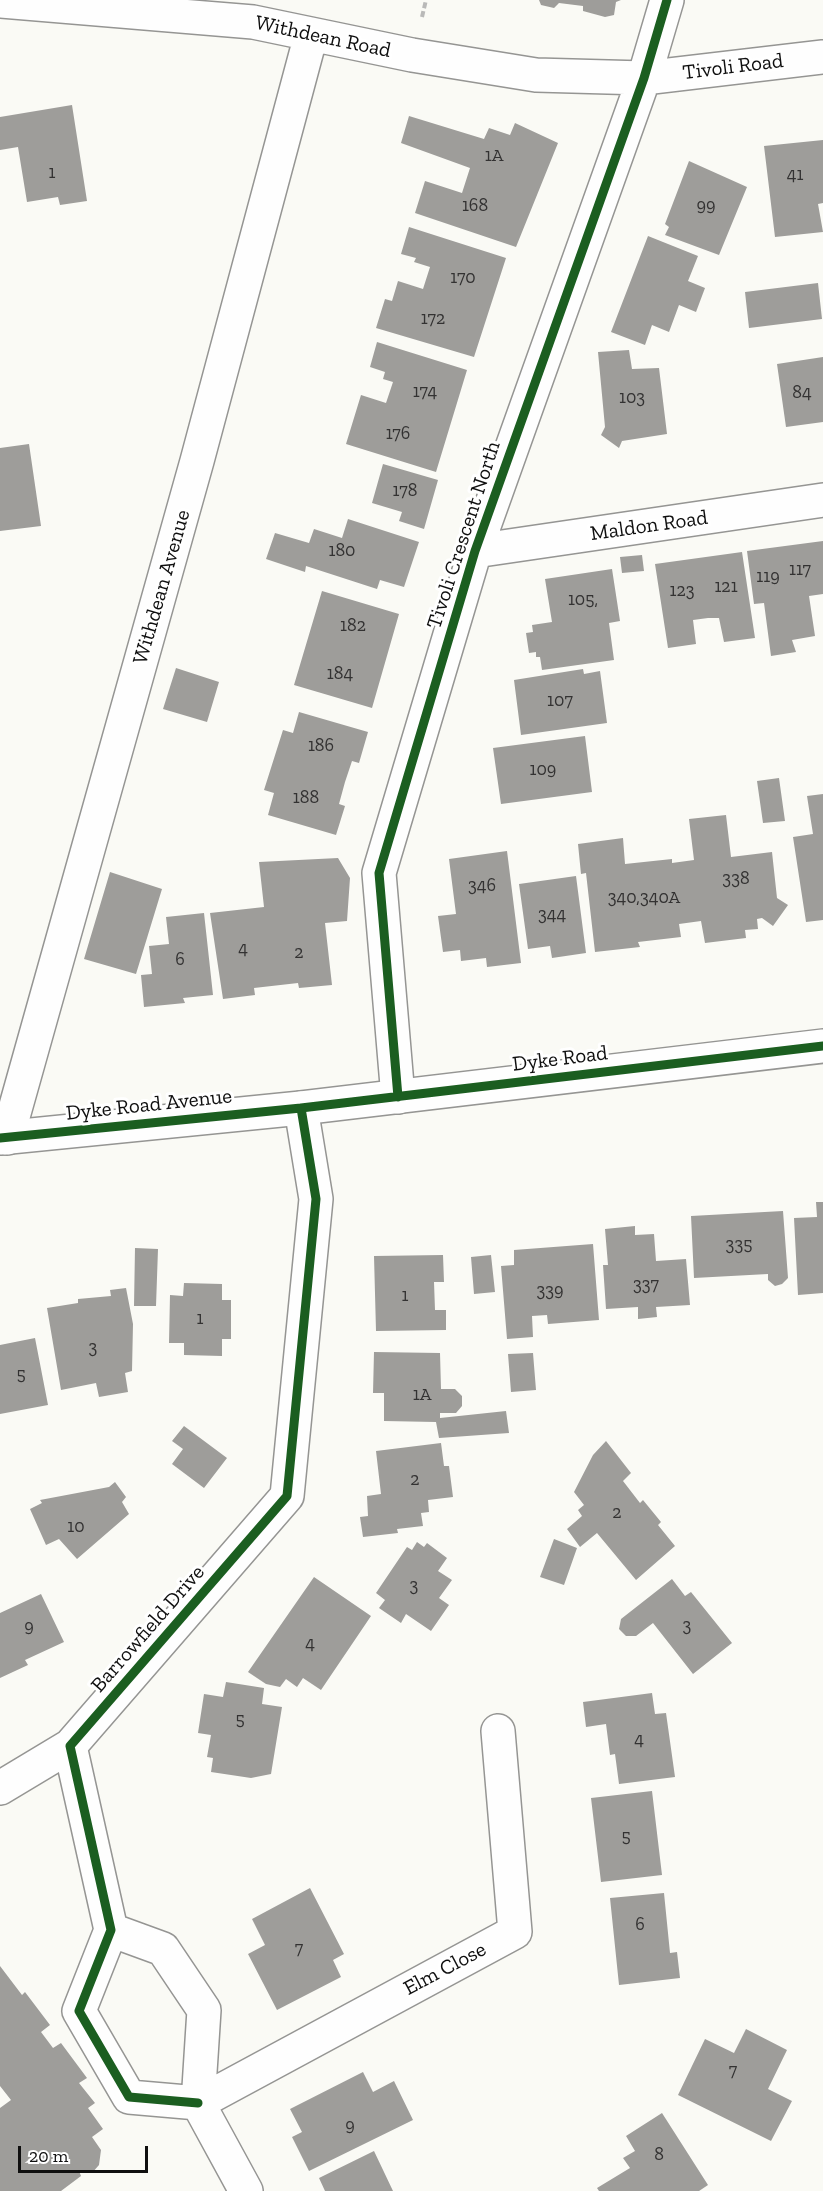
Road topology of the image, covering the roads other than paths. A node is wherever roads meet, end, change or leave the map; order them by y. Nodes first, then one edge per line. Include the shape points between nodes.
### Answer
1 (667, 0) edge
2 (0, 1) edge
3 (311, 35) junction
4 (823, 57) edge
5 (644, 78) junction
6 (823, 500) edge
7 (475, 551) junction
8 (823, 1046) edge
9 (398, 1097) junction
10 (301, 1108) junction
11 (3, 1138) edge
12 (498, 1731) dead end
13 (70, 1746) junction
14 (0, 1788) edge
15 (111, 1930) junction
16 (198, 2103) junction
17 (246, 2191) edge

1 - 5 street, Tivoli Crescent North
2 - 3 street, Withdean Road via 253,22
3 - 5 street, Withdean Road via 536,75
3 - 11 street, Withdean Avenue via 197,461
4 - 5 street, Tivoli Road
5 - 7 street, Tivoli Crescent North
6 - 7 street, Maldon Road
7 - 9 street, Tivoli Crescent North via 379,873
8 - 9 street, Dyke Road
9 - 10 street, Dyke Road
10 - 11 street, Dyke Road Avenue
10 - 13 street, Barrowfield Drive via 316,1199 287,1496
12 - 16 street, Elm Close via 515,1932
13 - 14 street, Barrowfield Drive
13 - 15 street
15 - 16 street via 163,1949 204,2010
15 - 16 street via 79,2011 129,2097
16 - 17 street

